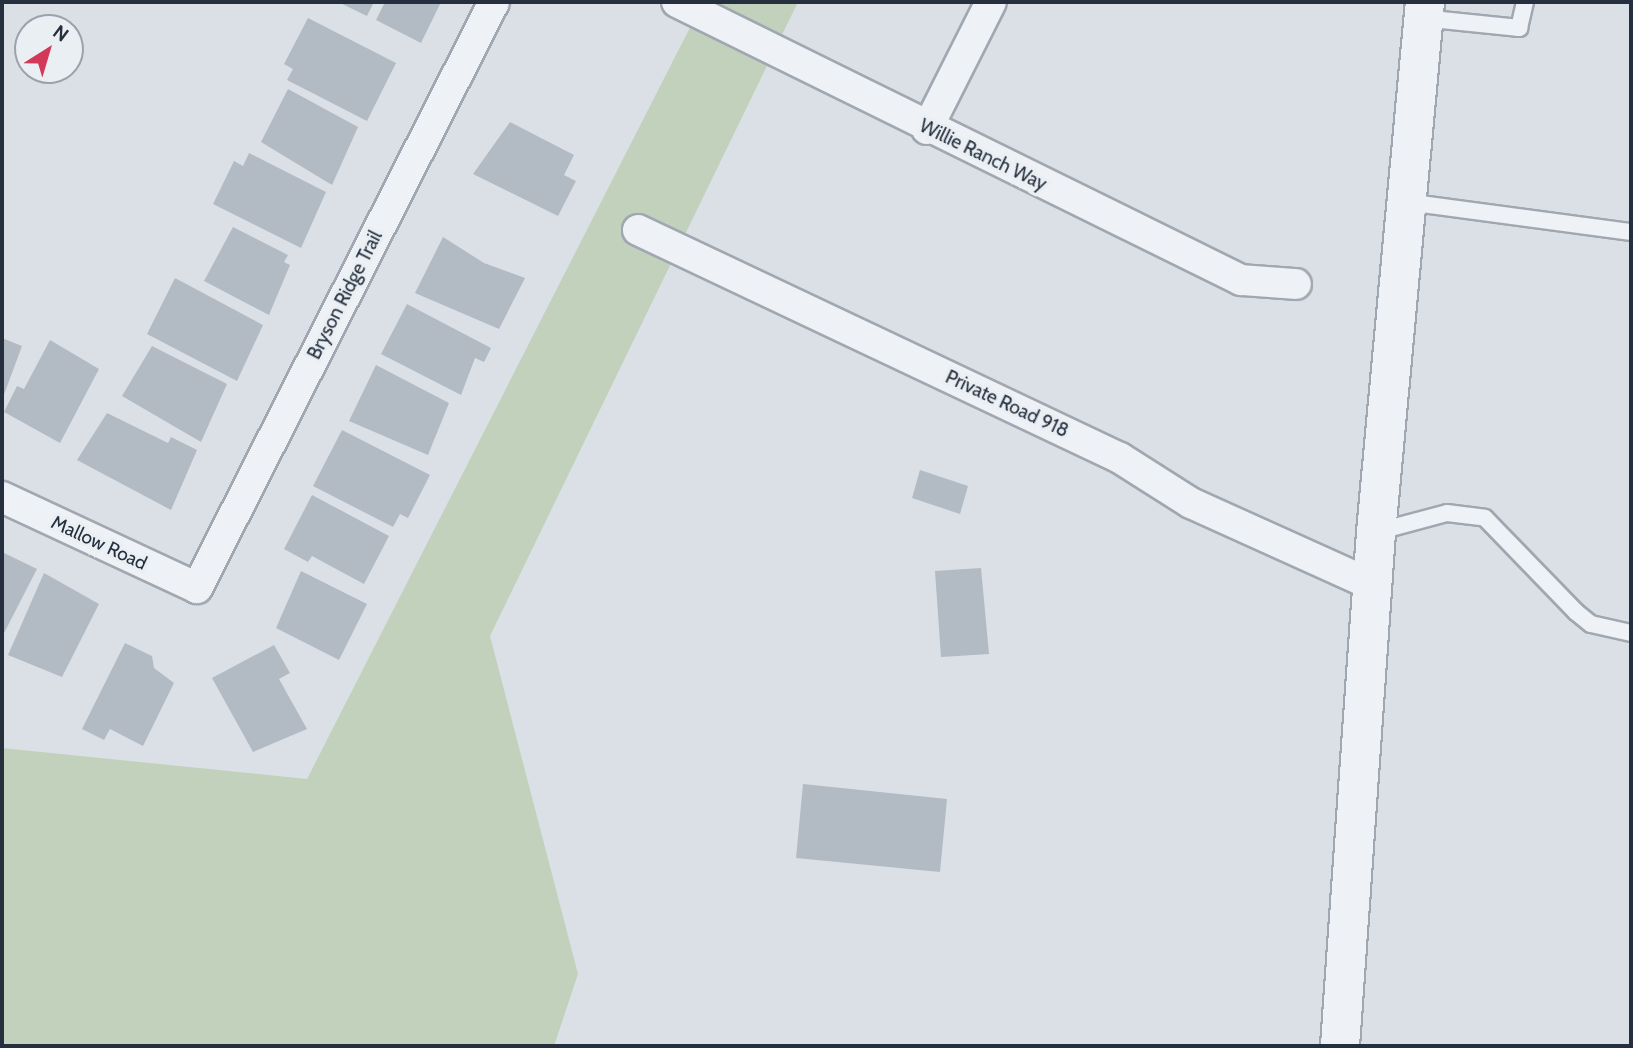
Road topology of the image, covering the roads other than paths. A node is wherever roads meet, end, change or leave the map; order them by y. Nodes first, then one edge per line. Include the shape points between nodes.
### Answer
1 (494, 2) edge
2 (677, 2) edge
3 (991, 2) edge
4 (1525, 2) edge
5 (1424, 10) edge
6 (927, 129) junction
7 (1404, 202) junction
8 (638, 230) dead end
9 (1631, 232) edge
10 (1296, 284) dead end
11 (2, 497) edge
12 (1377, 532) junction
13 (1373, 585) junction
14 (197, 588) joint
15 (1631, 633) edge
16 (1340, 1046) edge

1 - 14 street, Bryson Ridge Trail
2 - 6 street, Willie Ranch Way
3 - 6 street
4 - 5 lane via 1519,28
5 - 7 street
6 - 10 street, Willie Ranch Way via 1241,280
7 - 9 lane
7 - 12 street
8 - 13 street, Private Road 918 via 1120,458 1191,503
11 - 14 street, Mallow Road
12 - 13 street
12 - 15 lane via 1447,513 1485,517 1591,624
13 - 16 street

